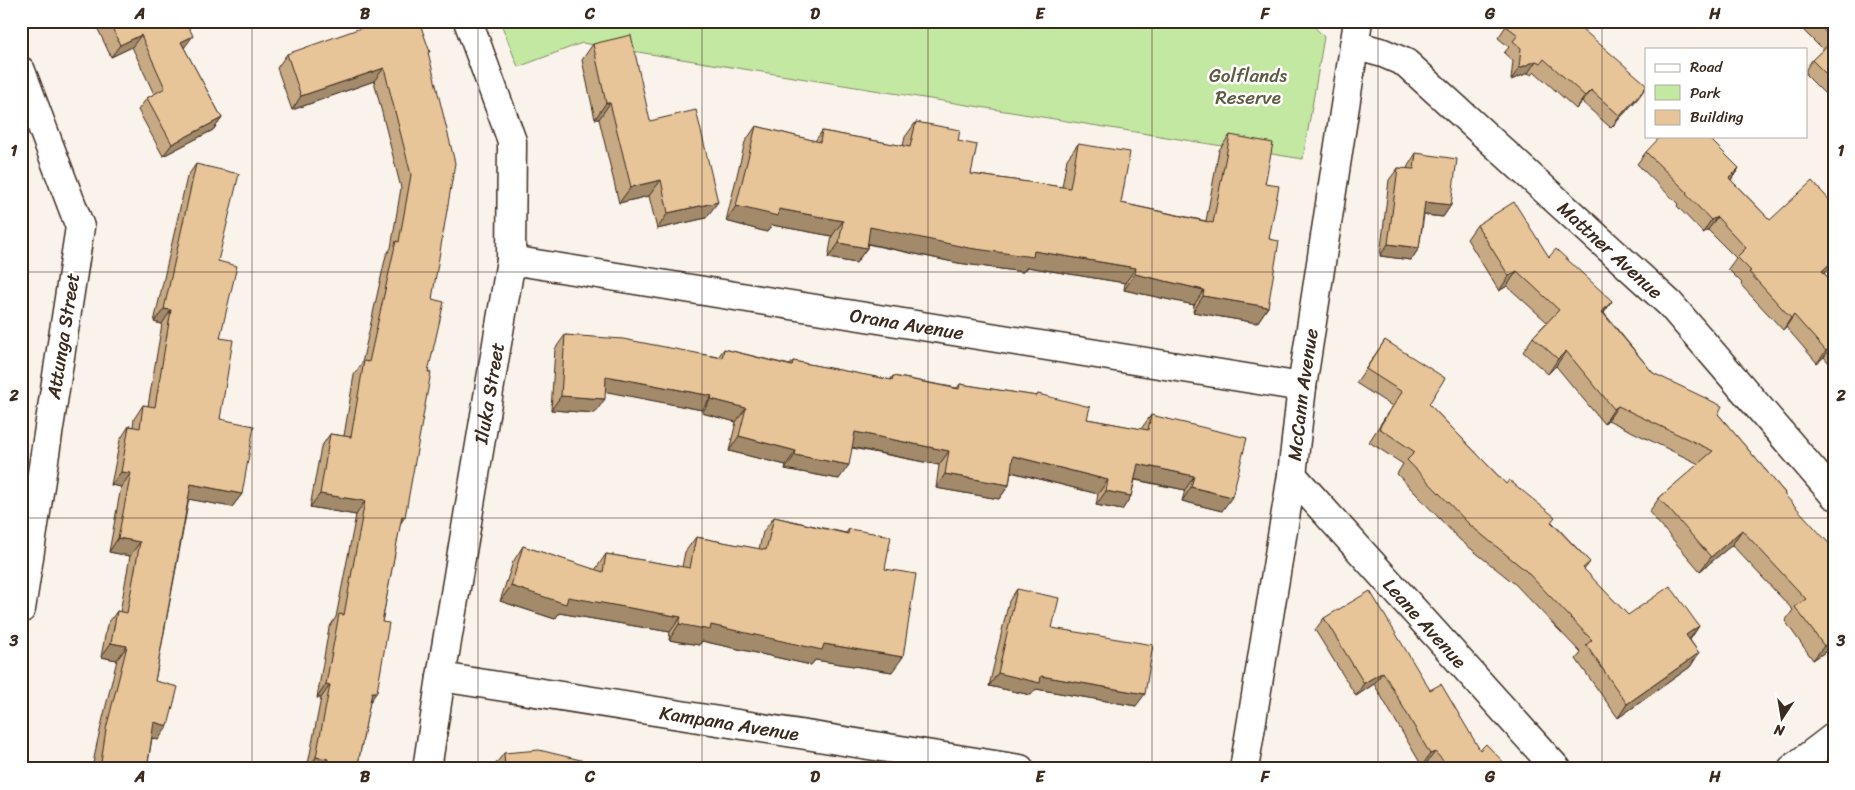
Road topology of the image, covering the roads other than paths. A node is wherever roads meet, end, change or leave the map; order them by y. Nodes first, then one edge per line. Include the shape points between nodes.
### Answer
1 (468, 21) edge
2 (1356, 33) edge
3 (21, 71) edge
4 (511, 260) junction
5 (1302, 387) junction
6 (1292, 475) junction
7 (1834, 495) edge
8 (21, 609) edge
9 (440, 677) junction
10 (1834, 737) edge
11 (427, 769) edge
12 (1020, 769) edge
13 (1244, 769) edge
14 (1557, 769) edge
15 (1792, 769) edge

1 - 4 street, Iluka Street via 512,142
2 - 5 street, McCann Avenue
2 - 7 street, Mattner Avenue via 1383,53 1406,63 1670,304
3 - 8 street, Attunga Street via 80,227
4 - 5 street, Orana Avenue
4 - 9 street, Iluka Street
5 - 6 street, McCann Avenue
6 - 13 street, McCann Avenue
6 - 14 street, Leane Avenue
9 - 11 street, Iluka Street
9 - 12 street, Kampana Avenue
10 - 15 street

